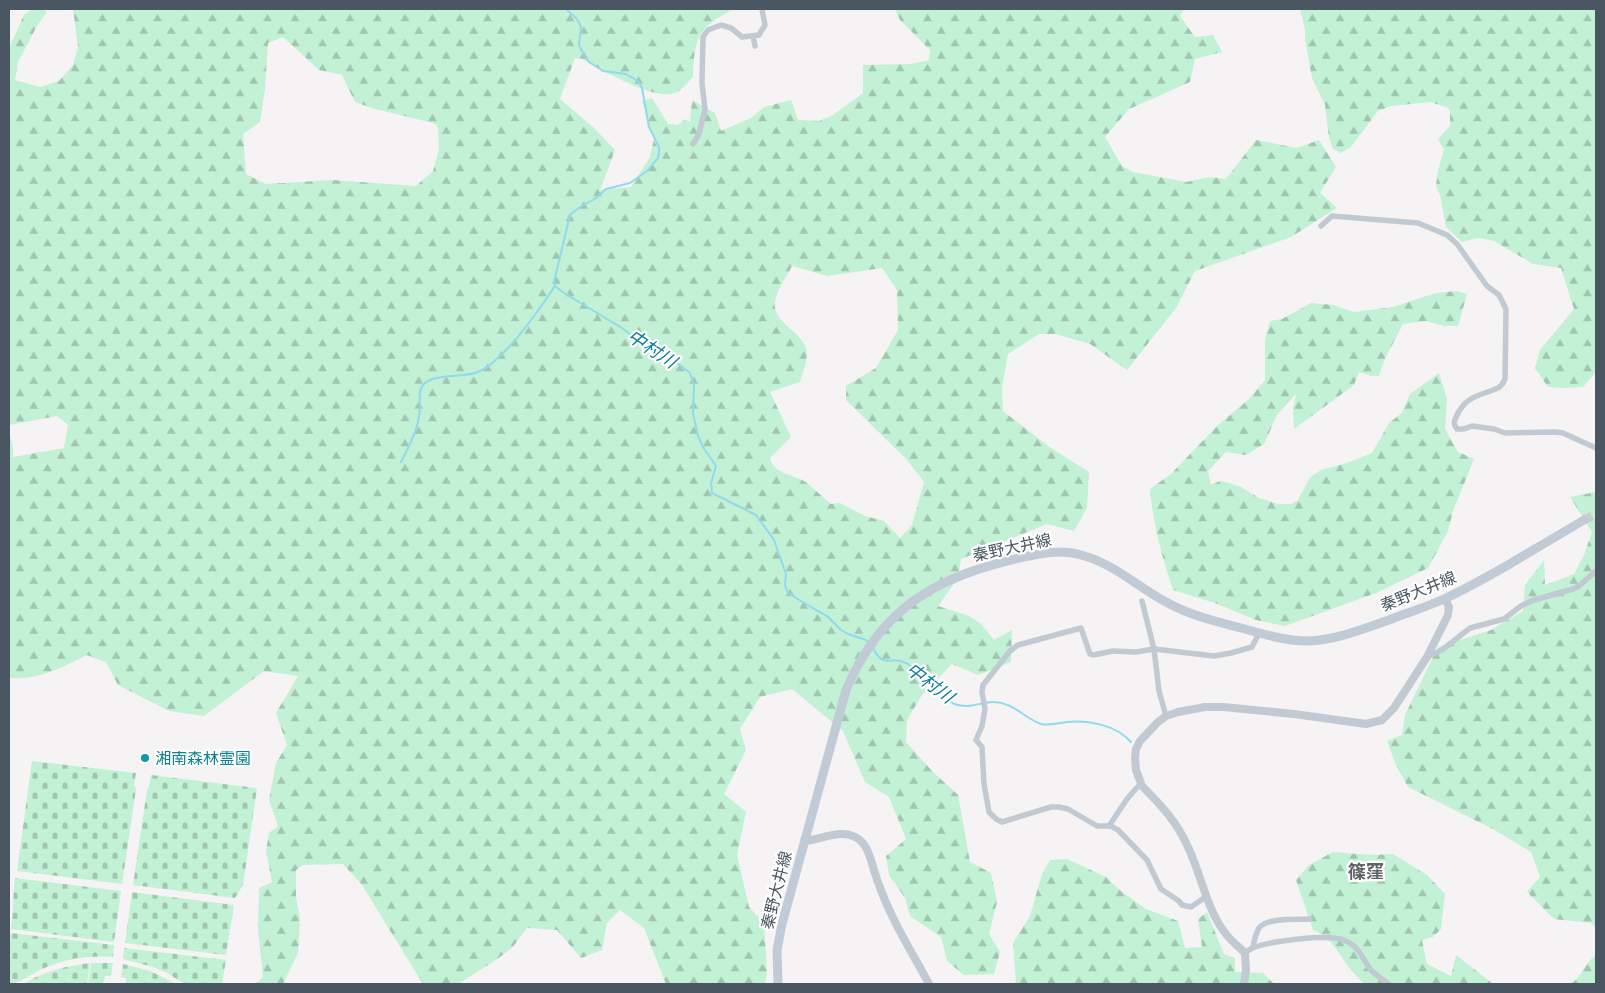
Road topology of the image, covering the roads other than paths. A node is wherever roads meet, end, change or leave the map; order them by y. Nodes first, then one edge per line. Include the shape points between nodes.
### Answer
1 (762, 9) edge
2 (753, 36) junction
3 (755, 46) dead end
4 (694, 144) dead end
5 (1321, 226) dead end
6 (1596, 448) edge
7 (1584, 520) tunnel mouth
8 (1596, 571) edge
9 (1445, 599) junction
10 (1142, 601) dead end
11 (1259, 633) junction
12 (1154, 649) junction
13 (1427, 657) junction
14 (1166, 716) junction
15 (1141, 783) junction
16 (1109, 826) junction
17 (804, 841) junction
18 (1207, 896) junction
19 (1310, 919) dead end
20 (1253, 947) junction
21 (1245, 953) junction
22 (778, 984) edge
23 (929, 984) edge
24 (1244, 984) edge
25 (1389, 984) edge

1 - 2 street via 765,26 760,35
2 - 3 street
2 - 4 street via 742,37 731,28 722,26 705,32 702,62 705,109
5 - 6 street via 1332,216 1418,223 1431,227 1457,244 1487,286 1500,295 1506,309 1505,379 1500,387 1466,402 1454,421 1457,429 1472,426 1505,433 1563,433
7 - 9 main road, 秦野大井線
8 - 13 street via 1579,586 1531,601 1504,619 1470,628 1442,650
9 - 11 main road, 秦野大井線 via 1334,638 1307,641
9 - 13 street via 1448,615
10 - 12 street
11 - 12 street via 1252,648 1222,655
11 - 17 main road, 秦野大井線 via 1186,612 1113,568 1080,554 1042,553 944,582 896,614 865,652 846,690 834,727
12 - 14 street
12 - 16 street via 1090,654 1081,628 1018,645 1003,658 983,685 982,726 976,740 982,747 989,812 996,820 1002,822 1059,807 1097,826
13 - 14 street via 1389,715 1375,723 1223,707 1191,709
14 - 15 street via 1136,749 1136,770
15 - 16 street
15 - 18 street via 1172,818 1188,846
16 - 18 street via 1118,830 1147,860 1161,889 1182,905 1191,907
17 - 22 main road, 秦野大井線 via 777,950
17 - 23 street via 843,834 863,842 882,895
18 - 21 street via 1219,924
19 - 20 street via 1275,920 1265,924 1258,929
20 - 21 street
20 - 25 street via 1325,937 1347,941
21 - 24 street

